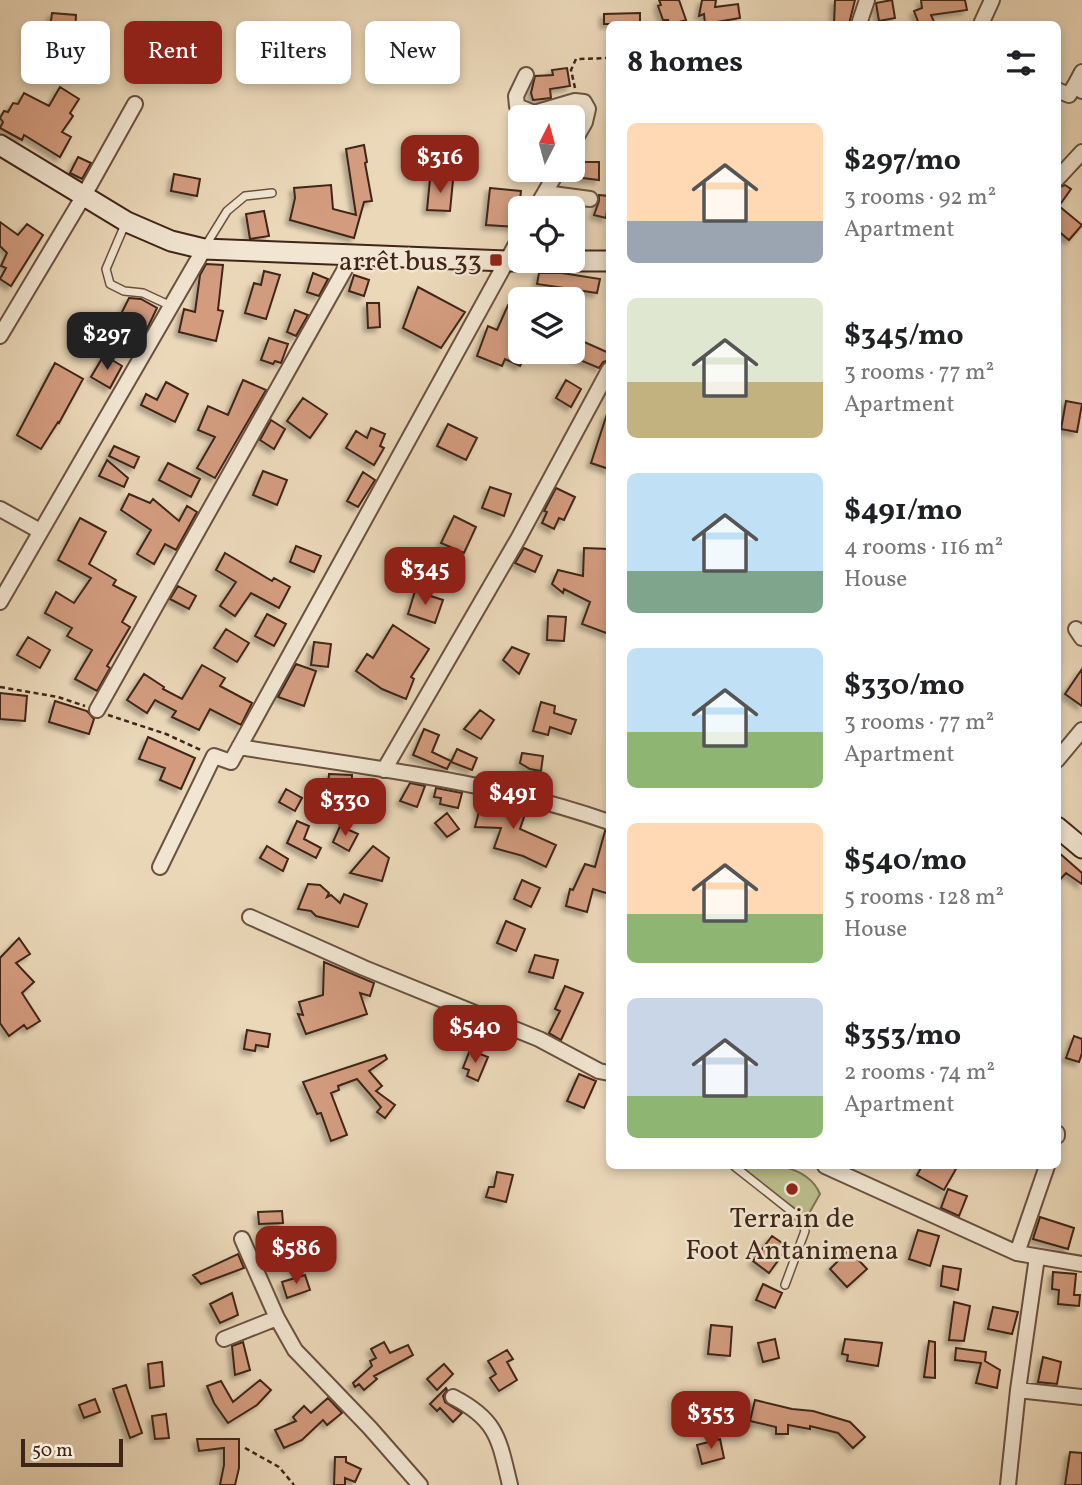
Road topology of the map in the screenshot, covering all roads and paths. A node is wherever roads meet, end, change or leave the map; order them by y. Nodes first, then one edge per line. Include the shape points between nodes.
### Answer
1 (867, 0) edge
2 (992, 0) edge
3 (860, 21) edge
4 (982, 21) edge
5 (606, 58) edge
6 (526, 75) dead end
7 (1080, 83) edge
8 (1061, 92) edge
9 (575, 101) junction
10 (135, 104) dead end
11 (585, 122) edge
12 (0, 145) edge
13 (1080, 159) edge
14 (1061, 175) edge
15 (551, 182) edge
16 (545, 192) junction
17 (272, 193) dead end
18 (543, 196) edge
19 (83, 197) junction
20 (590, 199) dead end
21 (127, 222) junction
22 (204, 249) junction
23 (354, 253) junction
24 (508, 258) edge
25 (506, 261) junction
26 (606, 261) edge
27 (171, 306) junction
28 (0, 336) edge
29 (606, 376) edge
30 (0, 509) edge
31 (40, 531) junction
32 (0, 602) edge
33 (97, 710) dead end
34 (1082, 730) edge
35 (239, 747) junction
36 (1061, 755) edge
37 (384, 770) junction
38 (606, 821) edge
39 (1061, 830) edge
40 (1082, 848) edge
41 (160, 867) dead end
42 (250, 917) dead end
43 (606, 1072) edge
44 (738, 1169) edge
45 (832, 1169) edge
46 (1046, 1169) edge
47 (242, 1239) dead end
48 (1017, 1253) junction
49 (1037, 1257) junction
50 (1082, 1264) edge
51 (785, 1285) dead end
52 (277, 1318) junction
53 (224, 1339) dead end
54 (1018, 1390) junction
55 (453, 1397) dead end
56 (1082, 1398) edge
57 (244, 1448) dead end
58 (294, 1485) edge
59 (420, 1485) edge
60 (510, 1485) edge
61 (1008, 1485) edge

1 - 3 street
2 - 4 street
5 - 9 path via 576,59 571,70
6 - 9 street via 516,96 517,106 534,113
7 - 8 street via 1069,95
9 - 11 street via 584,102 588,109
10 - 19 street
12 - 19 street
13 - 14 street
15 - 16 street
16 - 18 street
16 - 20 street
17 - 22 lane via 245,196 227,211
19 - 21 street
19 - 28 street
21 - 22 street
21 - 27 lane via 106,269 110,284
22 - 23 street
22 - 27 street
23 - 25 street
23 - 33 street
24 - 25 street
25 - 26 street
25 - 35 street
27 - 31 street
29 - 37 street
30 - 31 street
31 - 32 street
34 - 36 street
35 - 37 street
35 - 41 street via 231,762 214,756
37 - 38 street via 480,785
39 - 40 street
42 - 43 street
44 - 51 lane via 801,1219 805,1231
45 - 48 street
46 - 48 street
47 - 52 street
48 - 49 street
49 - 50 street
49 - 54 street
52 - 53 street
52 - 59 street via 295,1350
54 - 56 street
54 - 61 street
55 - 60 street via 474,1407 498,1434
57 - 58 path via 279,1467

